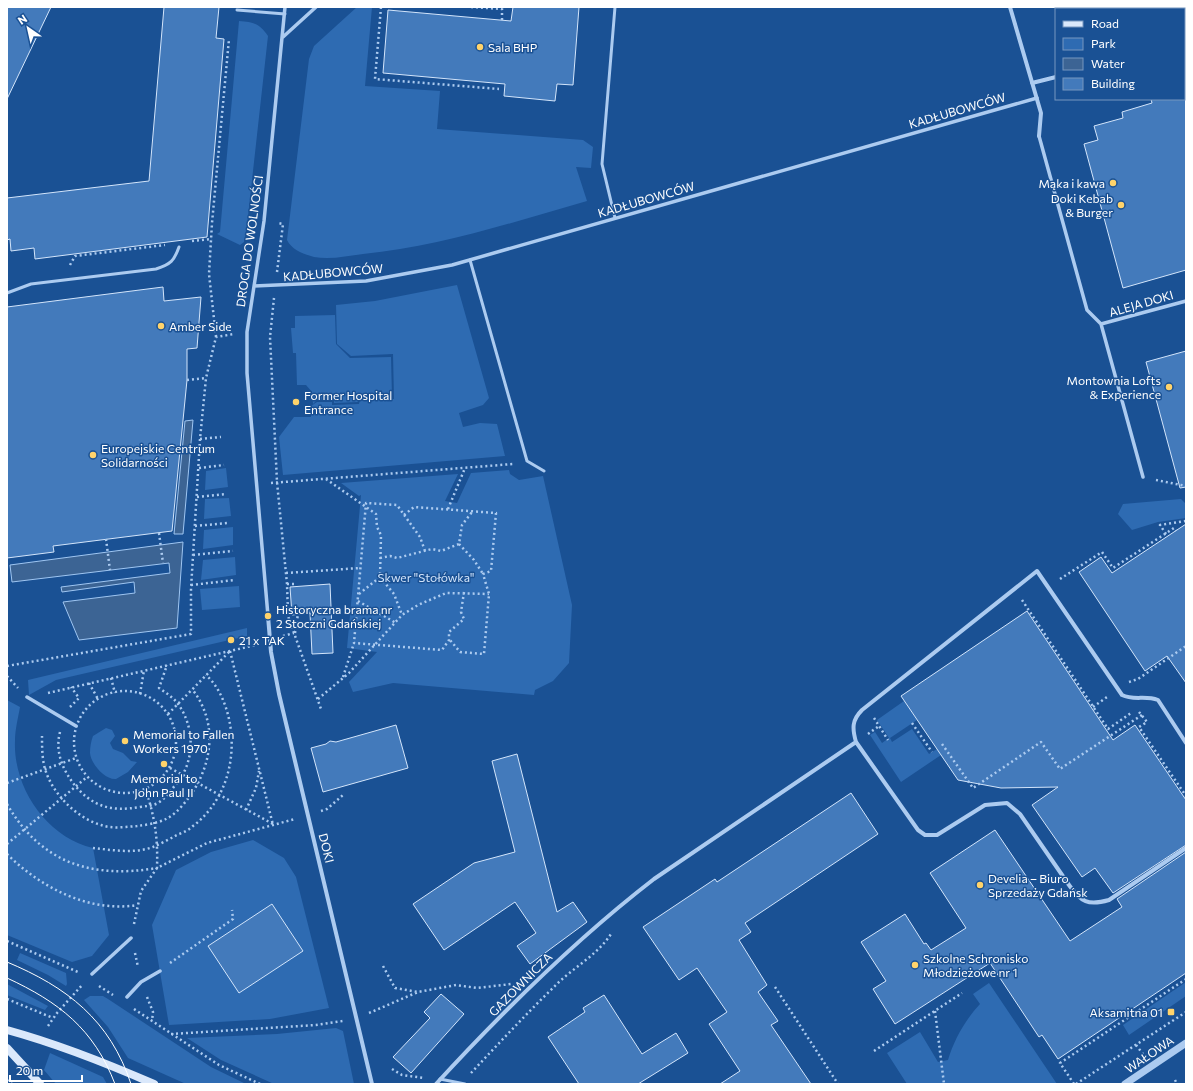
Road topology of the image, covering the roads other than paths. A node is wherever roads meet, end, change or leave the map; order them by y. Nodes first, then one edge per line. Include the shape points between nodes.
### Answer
1 (285, 7) edge
2 (316, 7) edge
3 (615, 7) edge
4 (1010, 7) edge
5 (237, 10) dead end
6 (285, 14) junction
7 (283, 37) junction
8 (1055, 77) edge
9 (1032, 83) junction
10 (1036, 98) junction
11 (1039, 136) joint
12 (616, 218) junction
13 (179, 247) dead end
14 (470, 260) junction
15 (254, 286) junction
16 (7, 293) edge
17 (1186, 301) edge
18 (1101, 324) junction
19 (544, 471) dead end
20 (1144, 477) dead end
21 (268, 616) joint
22 (27, 697) road end
23 (76, 726) road end
24 (856, 742) junction
25 (1186, 743) edge
26 (1186, 848) edge
27 (132, 938) road end
28 (160, 971) road end
29 (92, 974) dead end
30 (127, 997) dead end
31 (7, 1030) edge
32 (1186, 1042) edge
33 (7, 1048) edge
34 (440, 1080) junction
35 (463, 1083) edge
36 (40, 1084) edge
37 (154, 1084) edge
38 (372, 1084) edge
39 (436, 1084) edge
40 (1125, 1084) edge

1 - 6 street, DROGA DO WOLNOŚCI
2 - 7 street
3 - 12 lane via 602,164
4 - 9 street
5 - 6 lane
6 - 7 street, DROGA DO WOLNOŚCI
7 - 15 street, DROGA DO WOLNOŚCI via 264,221
8 - 9 street
9 - 10 street
10 - 11 street via 1041,114
10 - 12 street, KADŁUBOWCÓW
11 - 18 street via 1087,310
12 - 14 street, KADŁUBOWCÓW
13 - 16 lane via 174,259 156,269 31,284
14 - 15 street, KADŁUBOWCÓW via 366,281
14 - 19 lane via 526,461
15 - 21 street, DROGA DO WOLNOŚCI via 247,332 247,373
17 - 18 street, ALEJA DOKI
18 - 20 street
21 - 38 street, DOKI via 271,652 279,694
22 - 23 street
24 - 25 street via 852,728 862,710 1037,571 1122,695 1130,699 1150,697 1158,700
24 - 26 street via 918,830 925,835 937,836 985,805 1007,804 1020,814 1076,895 1086,902 1098,903 1109,900
24 - 34 street, GAZOWNICZA via 623,902 535,981
27 - 29 street
28 - 30 street via 142,982
31 - 37 main road via 106,1063
32 - 40 street, WAŁOWA
33 - 36 main road
34 - 35 lane
34 - 39 street, GAZOWNICZA

